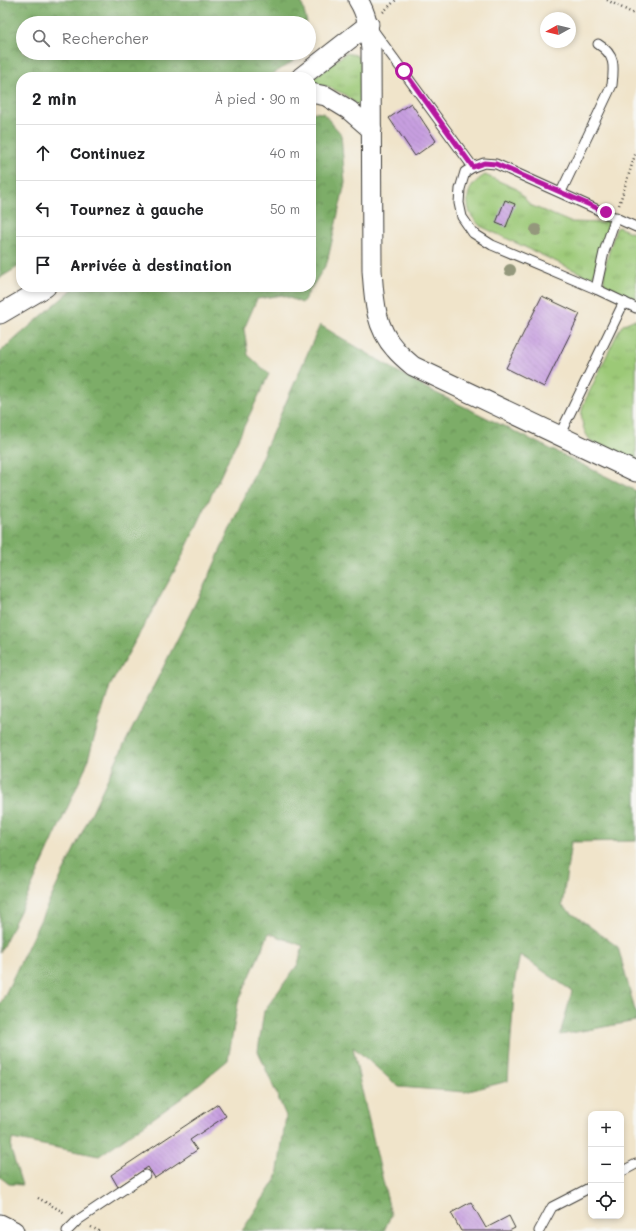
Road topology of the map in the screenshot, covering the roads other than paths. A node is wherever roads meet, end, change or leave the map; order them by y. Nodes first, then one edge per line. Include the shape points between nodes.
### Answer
1 (358, 0) edge
2 (369, 24) junction
3 (598, 44) dead end
4 (307, 72) edge
5 (316, 94) edge
6 (372, 130) junction
7 (473, 167) junction
8 (561, 192) junction
9 (616, 217) junction
10 (636, 227) edge
11 (596, 289) junction
12 (37, 292) edge
13 (624, 302) junction
14 (636, 308) edge
15 (0, 314) edge
16 (559, 436) junction
17 (636, 472) edge
18 (636, 1164) edge
19 (624, 1170) edge
20 (145, 1176) dead end
21 (588, 1189) edge
22 (0, 1224) edge
23 (14, 1231) edge
24 (67, 1231) edge
25 (539, 1231) edge

1 - 2 street
2 - 4 street
2 - 6 street
2 - 7 lane
3 - 8 lane via 610,55 614,68 612,85
5 - 6 street via 326,96 349,110
6 - 16 street via 374,304 383,332 395,350 413,366
7 - 8 lane via 484,163 496,164
7 - 11 lane via 465,172 459,203 462,217 473,233 492,245
8 - 9 lane
9 - 10 lane
9 - 11 lane via 604,252
11 - 13 lane
12 - 15 street
13 - 14 lane
13 - 16 lane
16 - 17 street
18 - 19 lane
20 - 24 lane via 78,1220
21 - 25 lane via 552,1208
22 - 23 street

